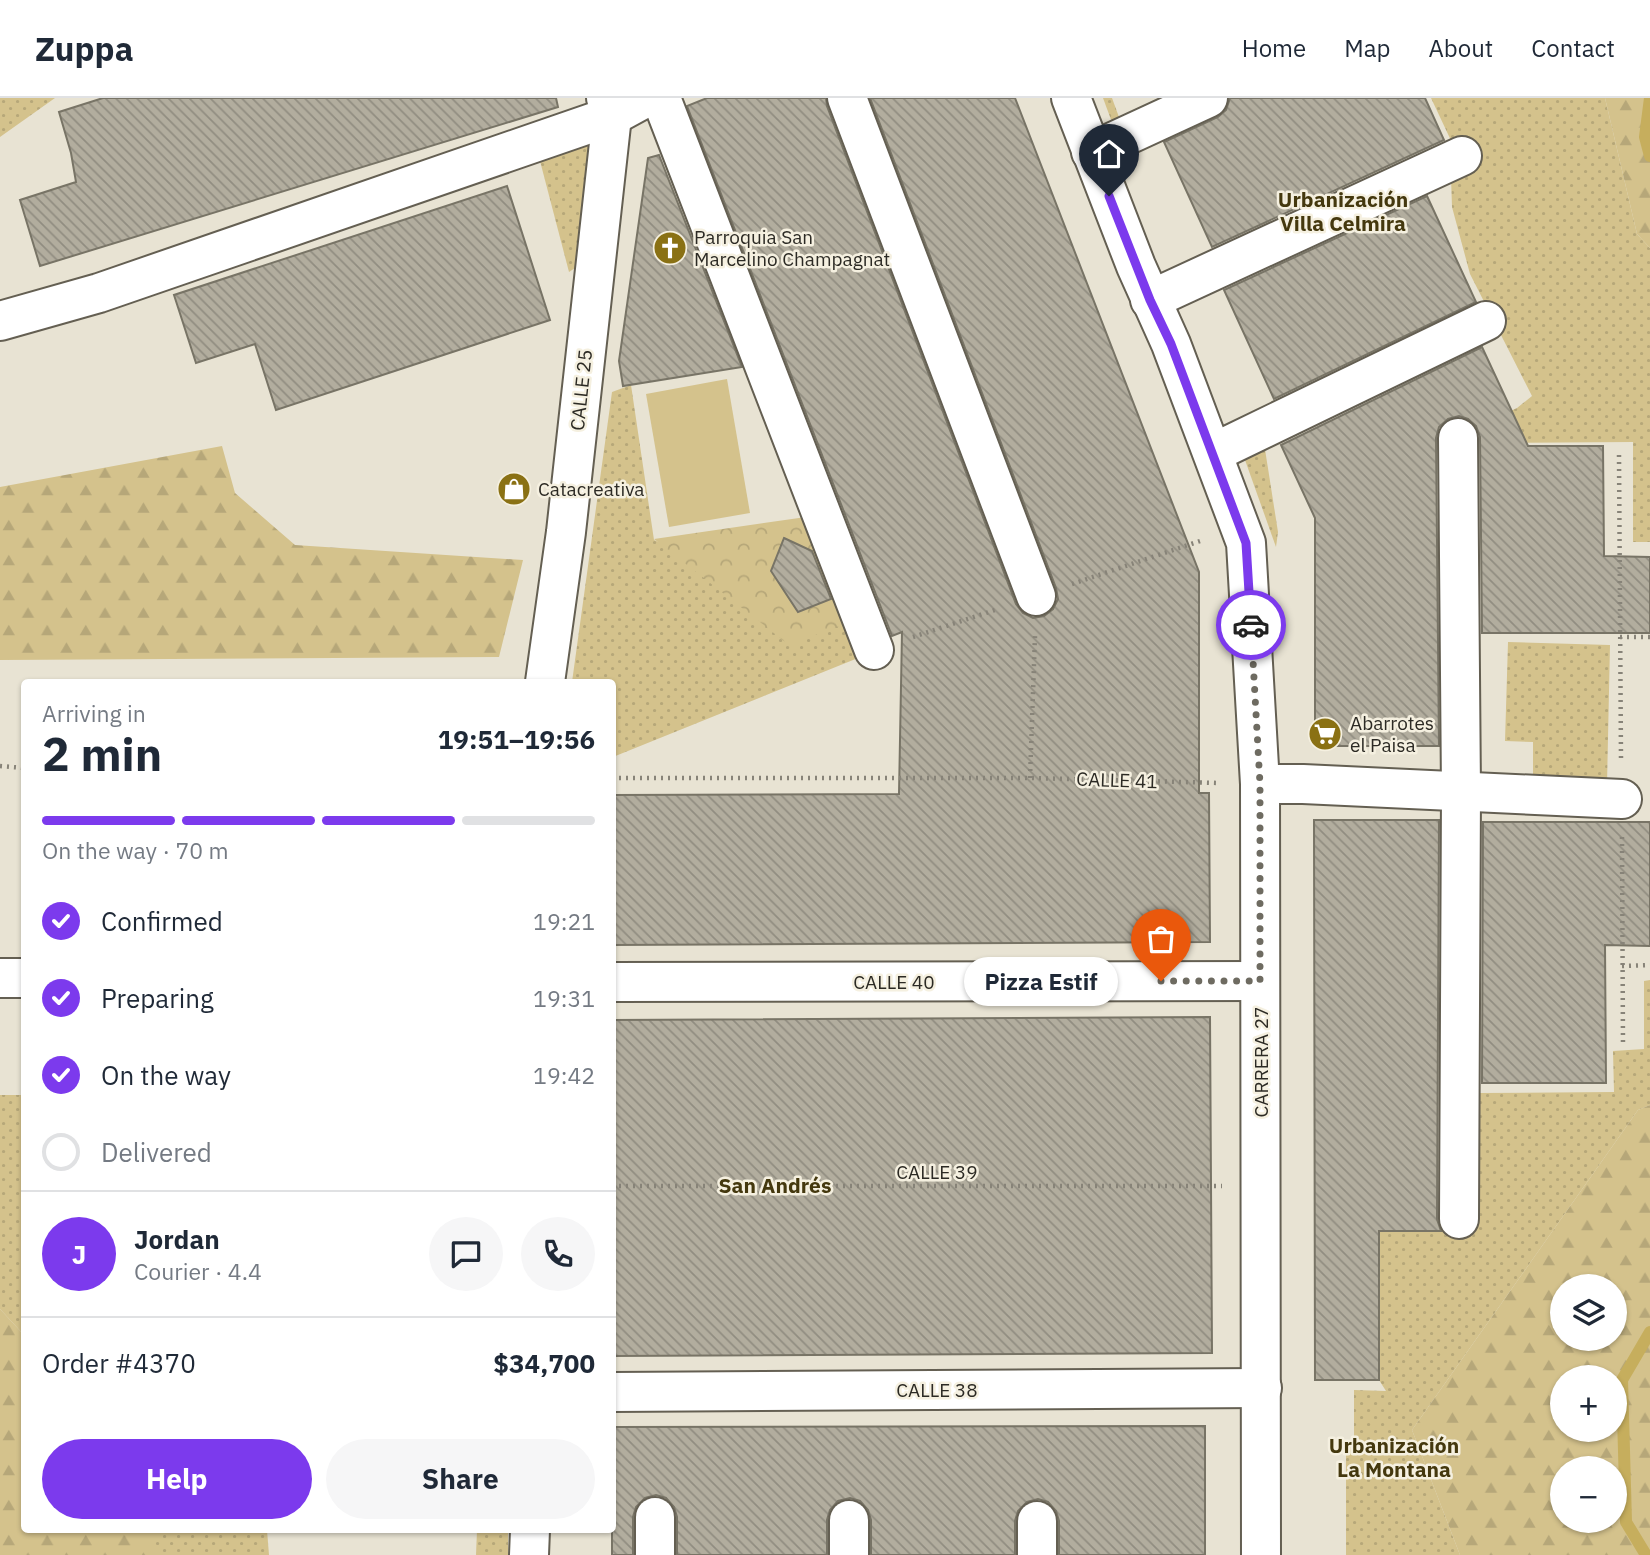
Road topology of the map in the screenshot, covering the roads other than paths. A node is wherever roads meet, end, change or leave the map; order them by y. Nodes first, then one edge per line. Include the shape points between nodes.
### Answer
1 (645, 98) edge
2 (661, 98) edge
3 (847, 98) edge
4 (1071, 98) edge
5 (1208, 98) edge
6 (609, 107) edge
7 (1091, 152) junction
8 (1462, 156) dead end
9 (1150, 300) junction
10 (0, 321) edge
11 (1486, 321) dead end
12 (1458, 438) dead end
13 (1213, 453) junction
14 (1036, 596) road end
15 (874, 650) dead end
16 (545, 679) edge
17 (1260, 784) junction
18 (1461, 792) junction
19 (1622, 799) road end
20 (0, 978) edge
21 (21, 978) edge
22 (1260, 981) junction
23 (616, 982) edge
24 (1459, 1219) dead end
25 (1262, 1388) junction
26 (616, 1392) edge
27 (655, 1517) dead end
28 (530, 1533) edge
29 (529, 1555) edge
30 (655, 1555) edge
31 (1261, 1555) edge

1 - 6 street
2 - 15 street
3 - 14 street
4 - 7 street, CARRERA 27
5 - 7 street
6 - 10 street via 112,288
6 - 16 street, CALLE 25 via 566,531
7 - 9 street, CARRERA 27
8 - 9 street
9 - 13 street, CARRERA 27
11 - 13 street
12 - 18 street
13 - 17 street, CARRERA 27 via 1246,543
17 - 18 street
17 - 22 street, CARRERA 27
18 - 19 street
18 - 24 street
20 - 21 street
22 - 23 street, CALLE 40
22 - 25 street, CARRERA 27
25 - 26 street, CALLE 38
25 - 31 street, CARRERA 27
27 - 30 street
28 - 29 street

